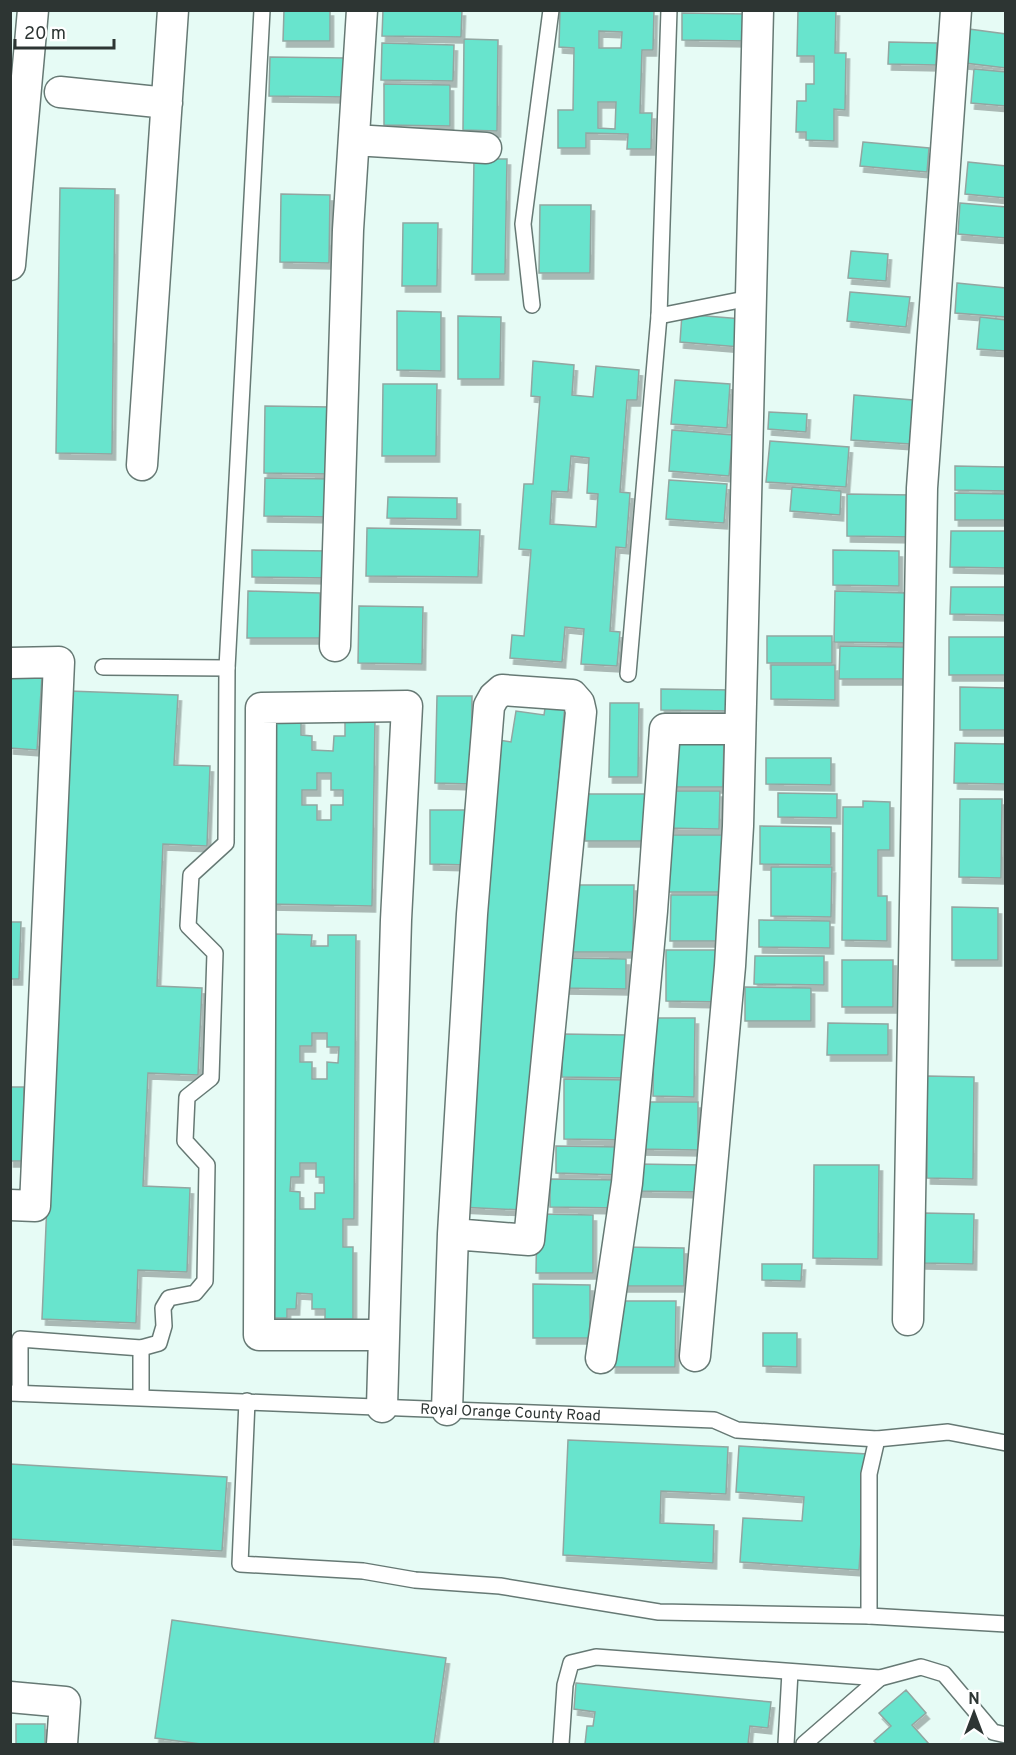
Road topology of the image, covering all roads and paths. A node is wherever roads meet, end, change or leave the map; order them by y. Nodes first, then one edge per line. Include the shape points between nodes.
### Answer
1 (173, 10) edge
2 (262, 10) edge
3 (362, 10) edge
4 (551, 10) edge
5 (669, 10) edge
6 (758, 10) edge
7 (956, 10) edge
8 (25, 18) edge
9 (60, 92) dead end
10 (166, 103) junction
11 (354, 140) junction
12 (486, 148) dead end
13 (10, 265) edge
14 (750, 298) junction
15 (532, 305) dead end
16 (659, 316) junction
17 (142, 465) dead end
18 (335, 646) dead end
19 (10, 663) edge
20 (103, 667) dead end
21 (227, 668) junction
22 (628, 674) dead end
23 (739, 729) junction
24 (10, 1205) edge
25 (453, 1234) junction
26 (908, 1320) dead end
27 (384, 1335) junction
28 (141, 1348) junction
29 (695, 1356) dead end
30 (601, 1358) dead end
31 (15, 1393) edge
32 (141, 1397) junction
33 (247, 1401) junction
34 (382, 1407) junction
35 (447, 1410) junction
36 (877, 1439) junction
37 (1005, 1443) edge
38 (869, 1616) junction
39 (1005, 1624) edge
40 (790, 1672) junction
41 (880, 1678) junction
42 (10, 1697) edge
43 (1005, 1734) edge
44 (62, 1744) edge
45 (561, 1744) edge
46 (786, 1744) edge
47 (804, 1744) edge

1 - 10 street
2 - 21 lane
3 - 11 street
4 - 15 lane via 523,224
5 - 16 lane
6 - 14 street
7 - 26 street via 922,488
8 - 13 street
9 - 10 street
10 - 17 street
11 - 12 street
11 - 18 street
14 - 16 lane
14 - 23 street
16 - 22 lane
19 - 24 street via 59,662 35,1206
20 - 21 lane
21 - 28 lane via 226,843 190,875 188,926 215,953 211,1078 187,1097 185,1141 207,1165 205,1281 195,1293 169,1298 163,1308 164,1326 159,1343
23 - 29 street via 730,966
23 - 30 street via 665,729 627,1183
25 - 25 street via 489,706 502,690 572,695 581,712 529,1240
25 - 35 street
27 - 27 street via 259,1335 261,708 407,706 396,920
27 - 34 street
28 - 31 lane via 20,1339
28 - 32 lane
31 - 32 lane, Royal Orange County Road
32 - 33 lane, Royal Orange County Road
33 - 34 lane, Royal Orange County Road
33 - 38 lane via 240,1564 363,1571 415,1580 500,1586 659,1612
34 - 35 lane, Royal Orange County Road
35 - 36 lane, Royal Orange County Road via 714,1420 737,1431
36 - 37 lane, Royal Orange County Road via 948,1432
36 - 38 lane via 869,1474
38 - 39 lane
40 - 41 lane
40 - 45 lane via 596,1657 572,1663 565,1685
40 - 46 lane
41 - 43 lane via 921,1667 944,1674 993,1732
41 - 47 lane
42 - 44 street via 65,1702

